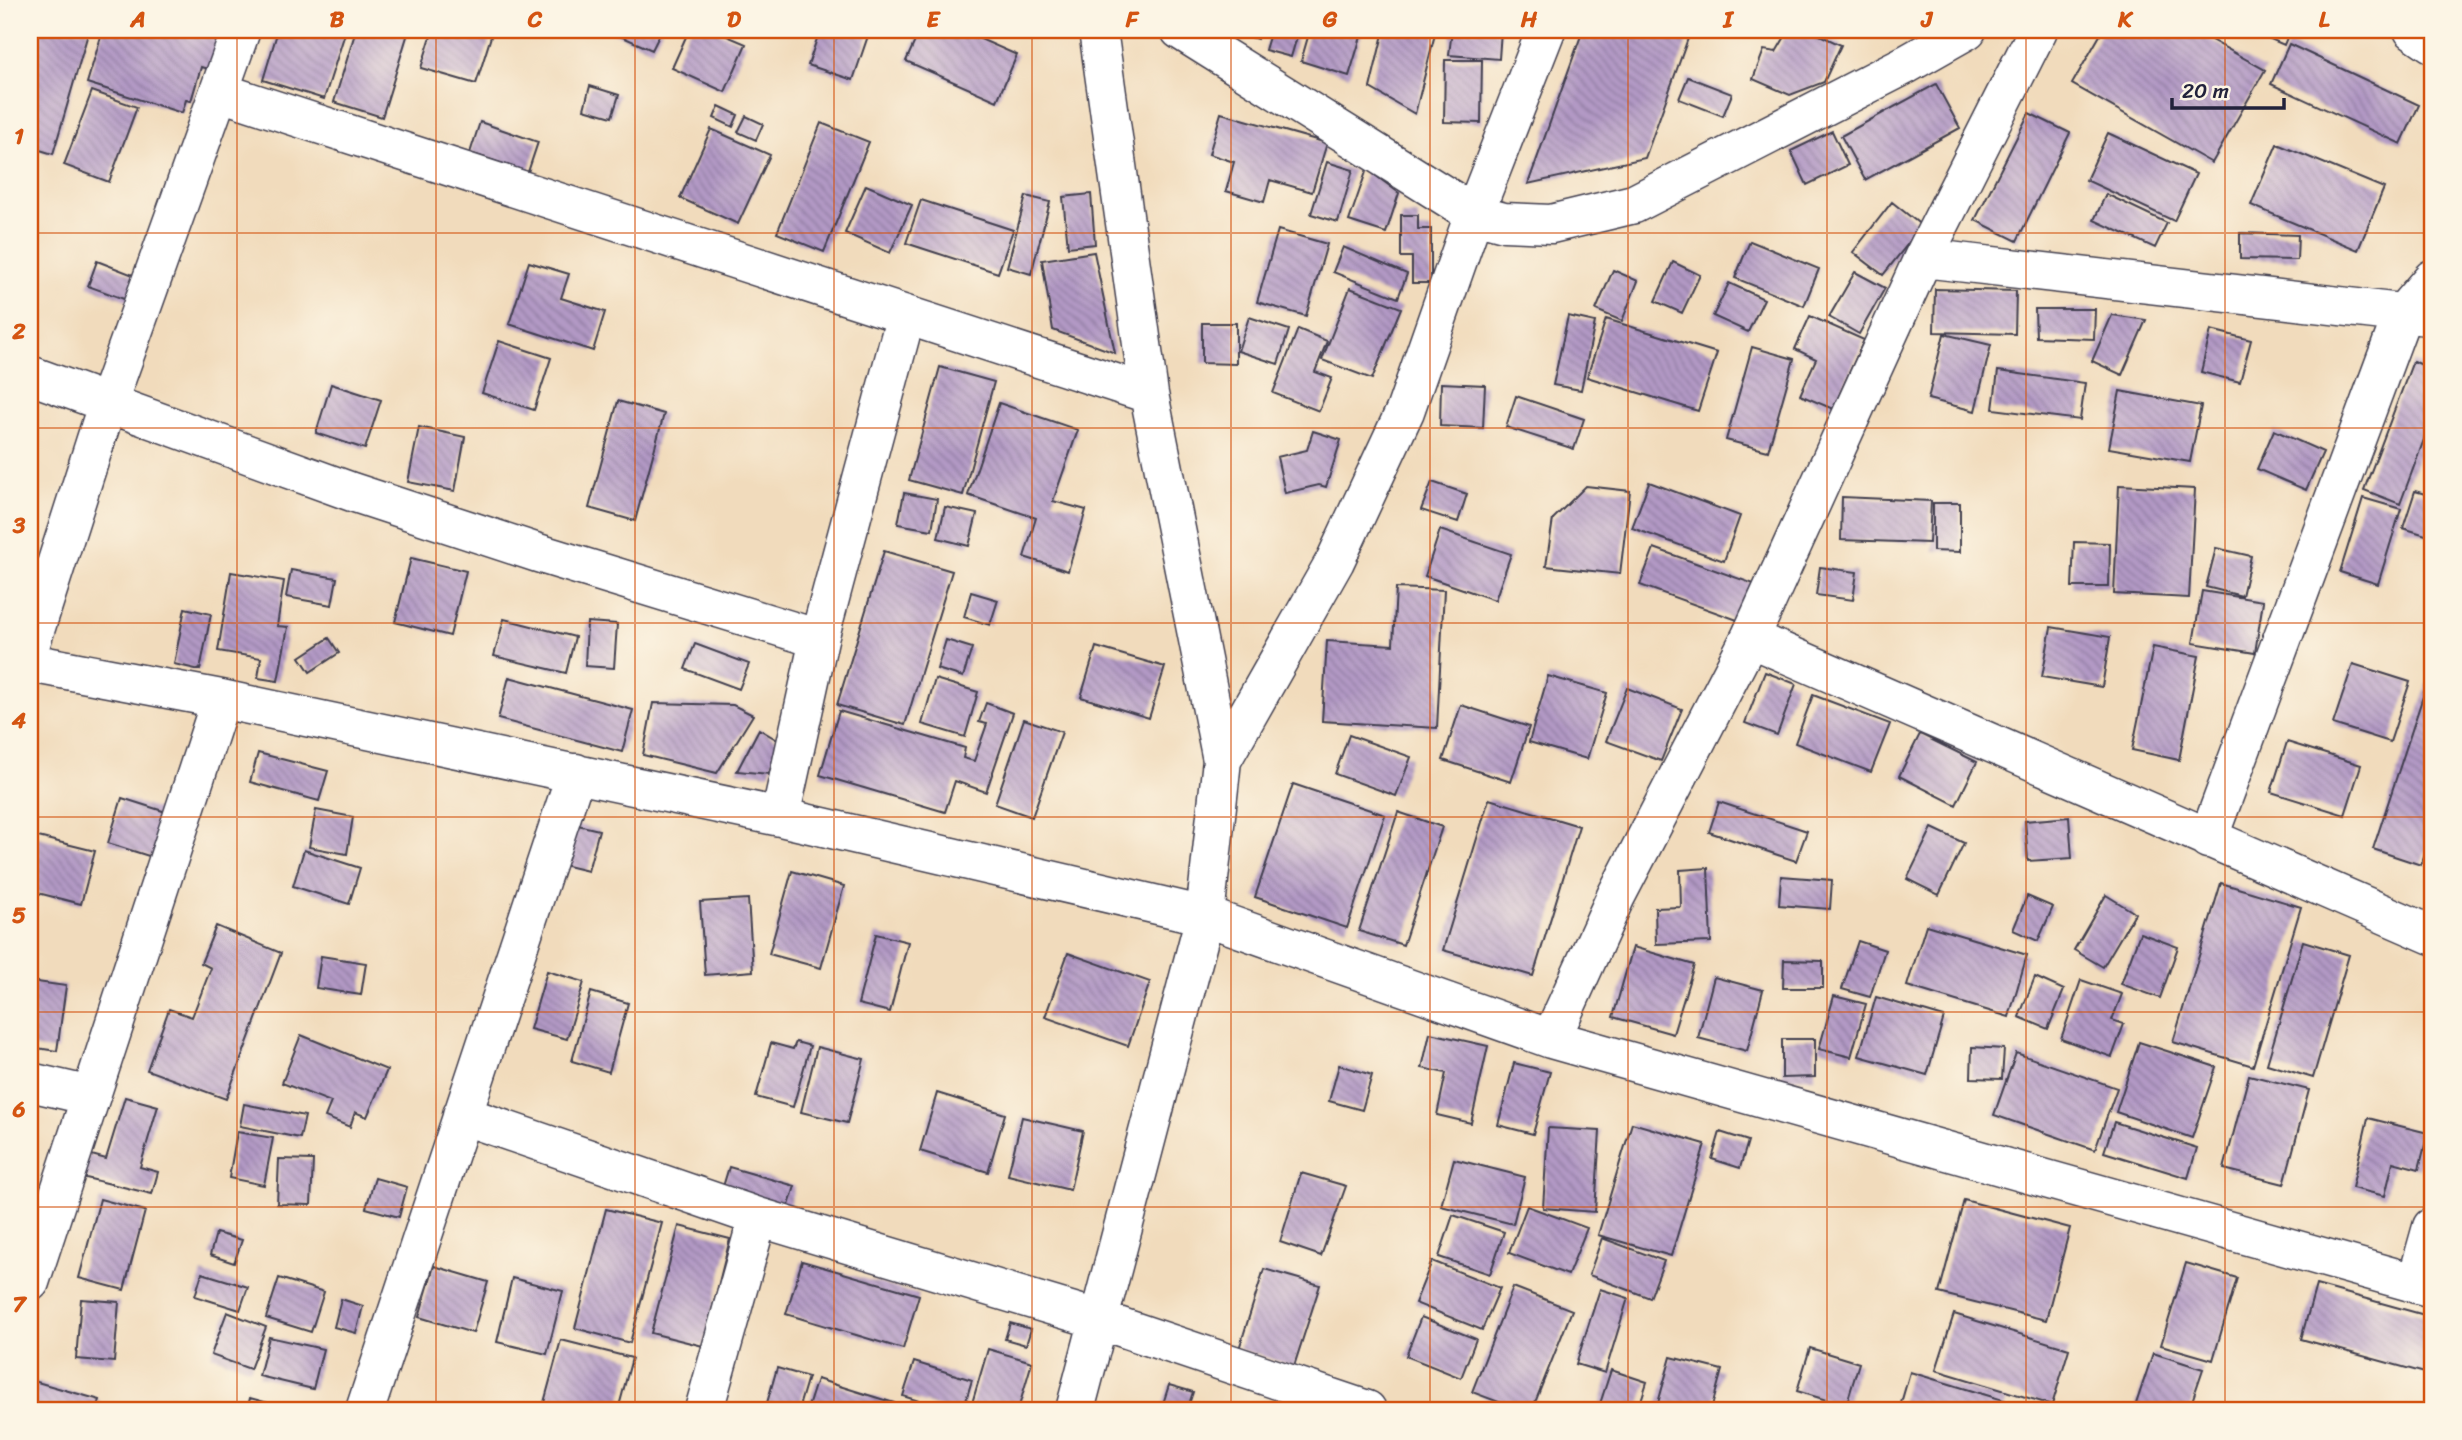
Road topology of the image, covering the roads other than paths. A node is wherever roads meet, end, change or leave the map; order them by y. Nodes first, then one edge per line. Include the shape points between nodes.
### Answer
1 (242, 30) edge
2 (1098, 30) edge
3 (1180, 30) edge
4 (1546, 30) edge
5 (1967, 30) edge
6 (2038, 30) edge
7 (2413, 30) edge
8 (2432, 43) edge
9 (220, 92) junction
10 (1474, 214) junction
11 (1923, 258) junction
12 (2432, 279) edge
13 (906, 315) junction
14 (2418, 315) edge
15 (30, 375) edge
16 (1149, 394) junction
17 (108, 402) junction
18 (1750, 638) junction
19 (819, 639) junction
20 (30, 646) edge
21 (30, 663) edge
22 (221, 699) junction
23 (1222, 760) junction
24 (576, 773) junction
25 (780, 817) junction
26 (2208, 839) junction
27 (1205, 916) junction
28 (2432, 935) edge
29 (1551, 1039) junction
30 (30, 1082) edge
31 (91, 1096) junction
32 (462, 1115) junction
33 (758, 1217) junction
34 (2432, 1227) edge
35 (30, 1282) edge
36 (2424, 1286) edge
37 (1100, 1321) junction
38 (365, 1410) edge
39 (704, 1410) edge
40 (1075, 1410) edge
41 (1367, 1410) edge

1 - 9 street
2 - 16 street
3 - 10 street
4 - 10 street
5 - 10 street via 1634,204 1551,224 1504,222
6 - 11 street
7 - 8 street
9 - 13 street
9 - 17 street
10 - 23 street via 1405,411 1335,561
11 - 14 street
11 - 18 street
12 - 14 street
13 - 16 street
13 - 19 street
14 - 26 street
15 - 17 street
16 - 23 street
17 - 19 street via 352,492
17 - 20 street
18 - 26 street
18 - 29 street via 1616,896
19 - 25 street
21 - 22 street
22 - 24 street
22 - 31 street
23 - 27 street
24 - 25 street
24 - 32 street
25 - 27 street
26 - 28 street
27 - 29 street
27 - 37 street
29 - 36 street
30 - 31 street
31 - 35 street
32 - 33 street
32 - 38 street
33 - 37 street
33 - 39 street
34 - 36 street
37 - 40 street
37 - 41 street

